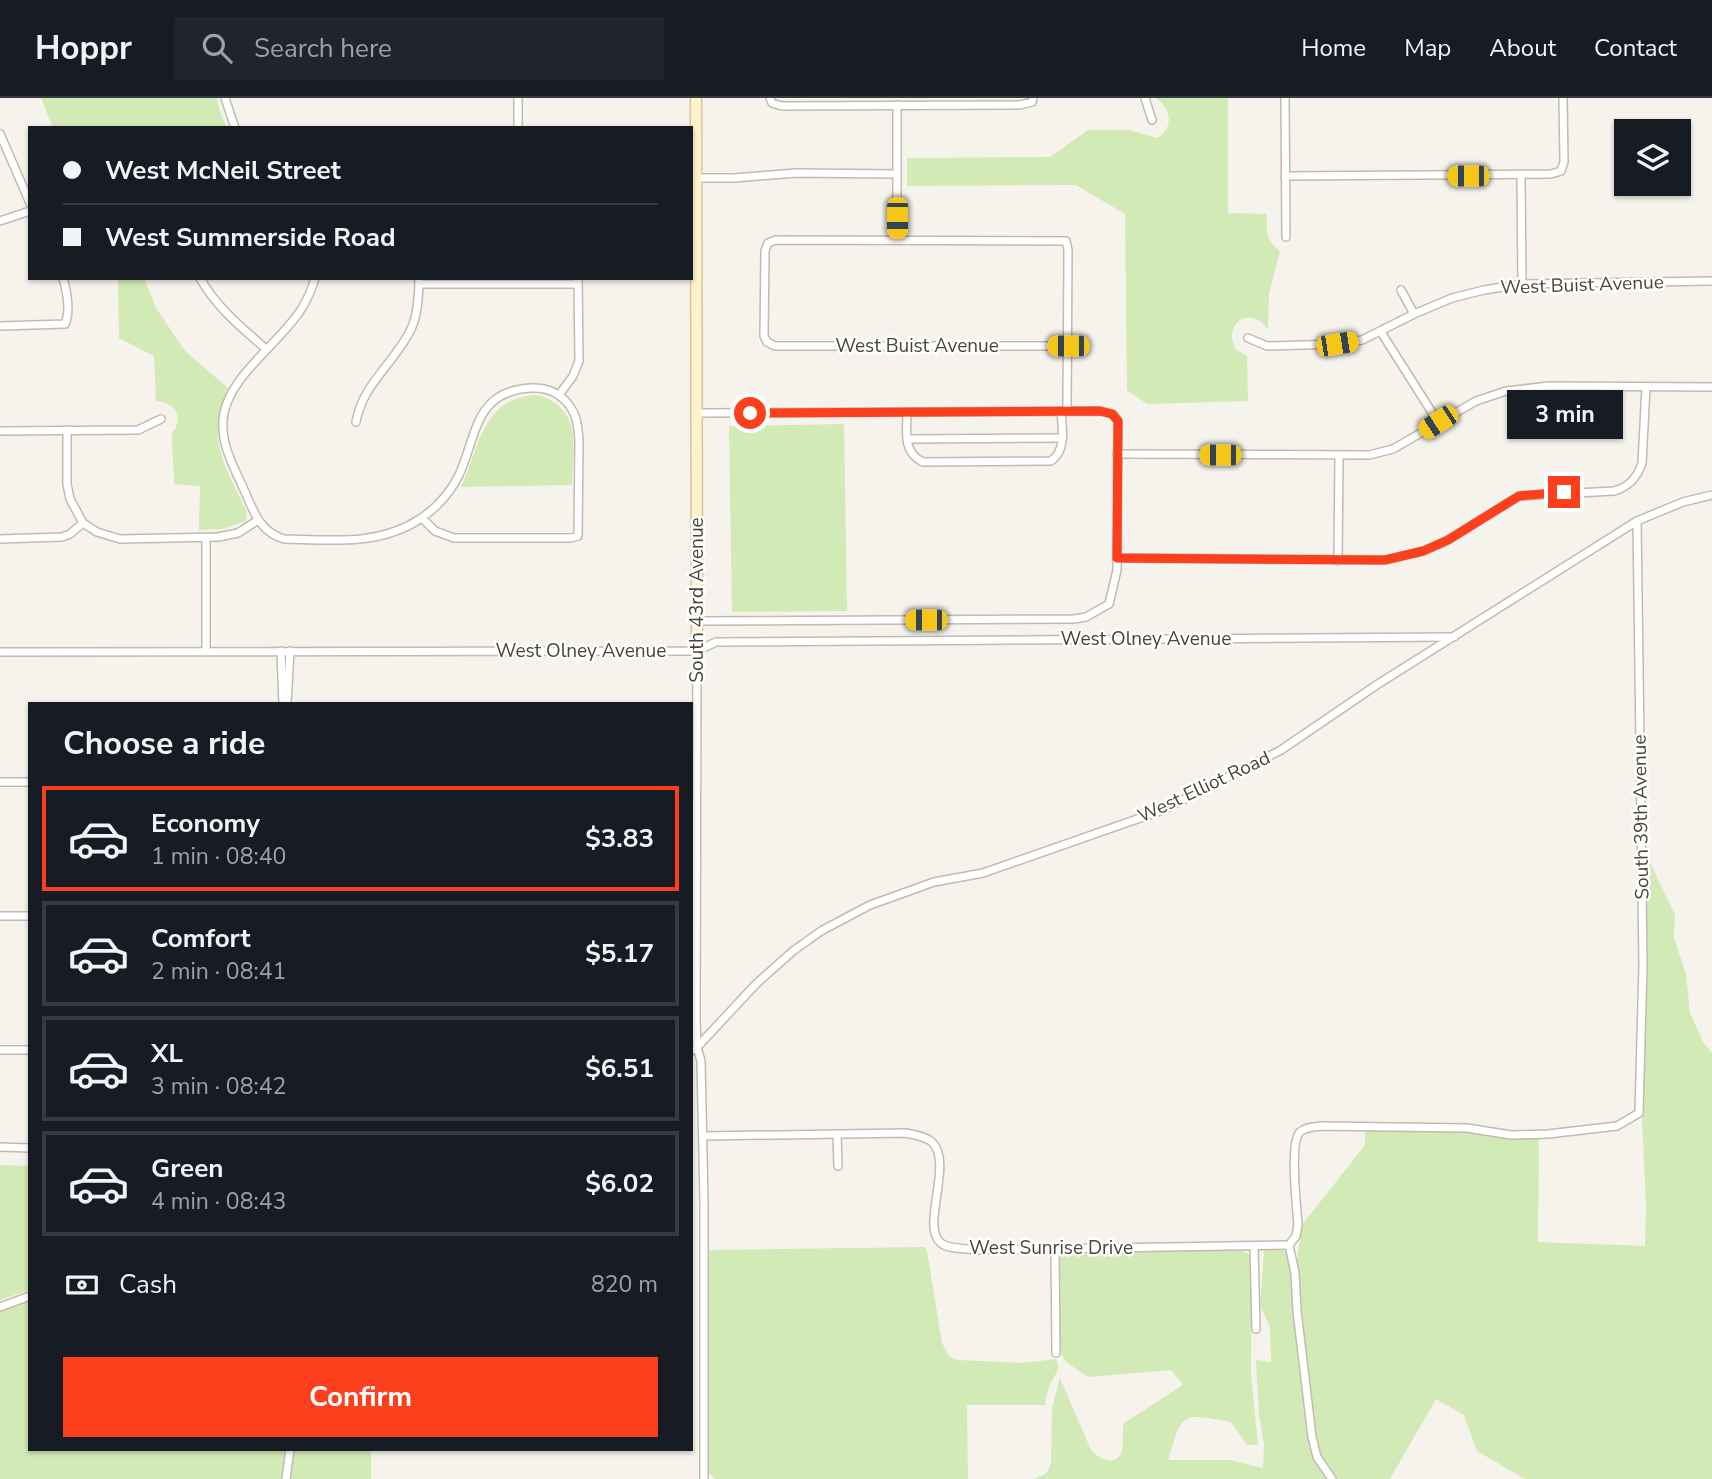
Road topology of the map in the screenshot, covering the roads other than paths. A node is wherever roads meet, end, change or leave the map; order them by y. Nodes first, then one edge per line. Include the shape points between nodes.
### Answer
1 (225, 98) edge
2 (518, 98) edge
3 (696, 98) edge
4 (1145, 98) edge
5 (1285, 98) edge
6 (1563, 98) edge
7 (1032, 100) edge
8 (771, 101) edge
9 (897, 105) junction
10 (1152, 120) dead end
11 (234, 126) edge
12 (518, 126) edge
13 (0, 134) edge
14 (897, 174) junction
15 (1285, 176) junction
16 (1521, 176) junction
17 (693, 179) edge
18 (28, 198) edge
19 (28, 212) edge
20 (0, 221) edge
21 (1286, 237) dead end
22 (897, 240) junction
23 (63, 280) edge
24 (201, 280) edge
25 (314, 280) edge
26 (419, 281) edge
27 (578, 281) edge
28 (1712, 281) edge
29 (1522, 284) junction
30 (1401, 289) dead end
31 (1414, 314) junction
32 (0, 326) edge
33 (1381, 332) junction
34 (1248, 338) dead end
35 (1068, 346) junction
36 (266, 349) junction
37 (1646, 387) junction
38 (1712, 387) edge
39 (559, 395) junction
40 (1064, 411) junction
41 (908, 412) junction
42 (697, 413) junction
43 (161, 419) dead end
44 (356, 422) dead end
45 (1438, 422) junction
46 (67, 430) junction
47 (0, 431) edge
48 (907, 439) junction
49 (1062, 439) junction
50 (1117, 454) junction
51 (1339, 456) junction
52 (1712, 495) edge
53 (422, 518) junction
54 (258, 520) junction
55 (1637, 521) junction
56 (82, 523) junction
57 (206, 538) junction
58 (0, 539) edge
59 (1117, 558) junction
60 (1338, 561) junction
61 (698, 621) junction
62 (1454, 637) junction
63 (205, 651) junction
64 (286, 651) junction
65 (697, 651) junction
66 (0, 652) edge
67 (285, 702) edge
68 (0, 782) edge
69 (28, 782) edge
70 (694, 824) edge
71 (694, 834) edge
72 (0, 916) edge
73 (28, 916) edge
74 (694, 1049) edge
75 (0, 1050) edge
76 (28, 1050) edge
77 (837, 1134) junction
78 (703, 1136) junction
79 (0, 1147) edge
80 (28, 1148) edge
81 (838, 1166) dead end
82 (1289, 1245) junction
83 (1254, 1247) junction
84 (1055, 1249) junction
85 (28, 1297) edge
86 (0, 1307) edge
87 (1256, 1329) dead end
88 (1056, 1353) dead end
89 (290, 1451) edge
90 (286, 1479) edge
91 (704, 1479) edge
92 (1332, 1479) edge

1 - 11 street
2 - 12 street
3 - 17 street, South 43rd Avenue
4 - 10 street
5 - 15 street
6 - 16 street via 1561,171
7 - 9 street via 1020,105
8 - 9 street via 782,106
9 - 14 street
13 - 18 street
14 - 17 street
14 - 22 street
15 - 16 street
15 - 21 street
16 - 29 street
17 - 42 street, South 43rd Avenue
19 - 20 street
22 - 35 street via 1066,241
22 - 35 street, West Buist Avenue via 768,243 767,342 775,346
23 - 32 street via 65,324
24 - 36 street via 227,315
25 - 36 street via 301,310
26 - 27 street
26 - 44 street via 411,329 366,394
27 - 39 street via 579,361
28 - 29 street, West Buist Avenue
29 - 31 street, West Buist Avenue via 1484,289
30 - 31 street
31 - 33 street, West Buist Avenue
33 - 34 street, West Buist Avenue via 1337,344 1266,346
33 - 45 street
35 - 40 street
36 - 54 street via 232,394 223,419 225,443
37 - 38 street
37 - 45 street via 1549,386 1506,391
37 - 60 street via 1644,453 1637,475 1626,488 1519,496 1448,540 1404,556
39 - 53 street via 528,388 496,400 478,419 451,488
39 - 53 street via 573,412 578,428 578,536 454,538 435,531
40 - 41 street
40 - 49 street
40 - 50 street via 1112,414 1118,421
41 - 42 street
41 - 48 street
42 - 61 street, South 43rd Avenue
43 - 46 street via 138,430
45 - 51 street via 1393,449
46 - 47 street
46 - 56 street via 68,493
48 - 49 street
48 - 49 street via 914,457 923,461 1051,461
50 - 51 street
50 - 59 street
51 - 60 street
52 - 55 street, West Elliot Road
53 - 54 street via 369,539 284,539
54 - 57 street via 228,536
55 - 62 street, West Elliot Road
55 - 82 street, South 39th Avenue via 1643,965 1639,1113 1617,1126 1548,1134 1321,1126 1301,1131 1294,1158 1298,1225
56 - 57 street via 120,539
56 - 58 street via 62,537
57 - 63 street
59 - 60 street
59 - 61 street via 1109,604 1074,620
61 - 65 street, South 43rd Avenue
62 - 65 street, West Olney Avenue via 716,642
62 - 74 street, West Elliot Road via 1281,750 1163,810 983,873 934,882 870,905 821,930 756,984
63 - 64 street, West Olney Avenue
63 - 66 street, West Olney Avenue
64 - 65 street, West Olney Avenue
64 - 67 street
65 - 70 street, South 43rd Avenue
68 - 69 street
70 - 71 street, South 43rd Avenue
71 - 74 street, South 43rd Avenue
72 - 73 street
74 - 78 street, South 43rd Avenue via 701,1061
75 - 76 street
77 - 78 street, West Sunrise Drive
77 - 81 street
77 - 84 street, West Sunrise Drive via 906,1133 930,1140 937,1148 939,1164 934,1230 945,1245 979,1250
78 - 91 street, South 43rd Avenue
79 - 80 street
82 - 83 street, West Sunrise Drive
82 - 92 street via 1312,1437 1317,1457
83 - 84 street, West Sunrise Drive
83 - 87 street
84 - 88 street
85 - 86 street
89 - 90 street

